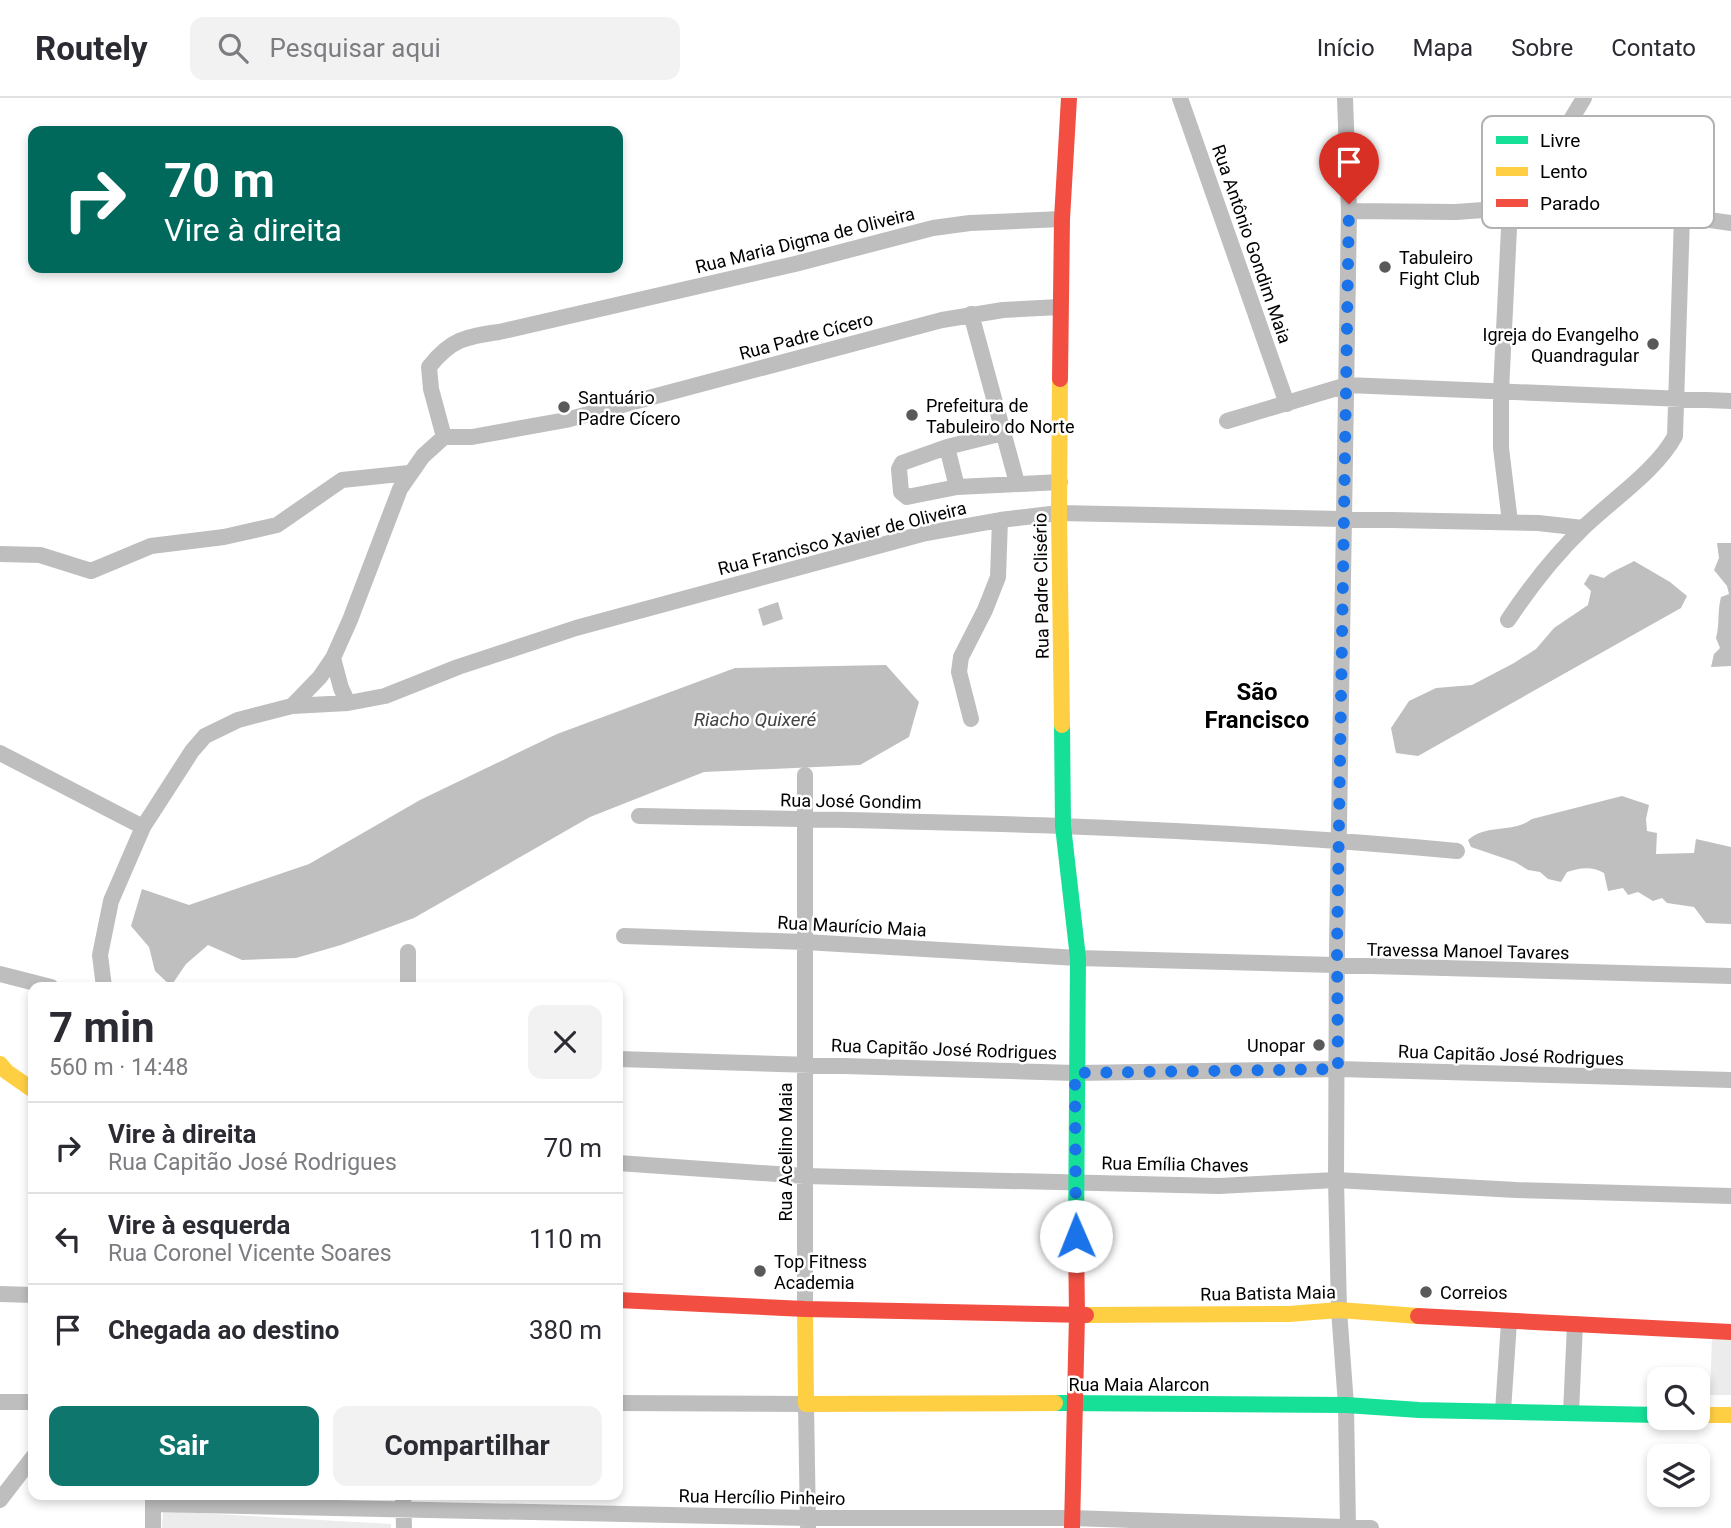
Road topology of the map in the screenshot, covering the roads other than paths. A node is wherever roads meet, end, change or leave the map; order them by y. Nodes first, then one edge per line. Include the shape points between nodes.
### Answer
1 (1069, 98) edge
2 (1181, 98) edge
3 (1345, 98) edge
4 (1352, 98) edge
5 (1584, 98) edge
6 (1573, 116) edge
7 (1482, 210) edge
8 (1349, 211) junction
9 (1062, 219) junction
10 (1509, 228) edge
11 (1682, 228) edge
12 (1060, 306) junction
13 (971, 314) junction
14 (1347, 385) junction
15 (1501, 391) junction
16 (1678, 397) junction
17 (1731, 401) edge
18 (1287, 404) junction
19 (1227, 422) dead end
20 (1003, 433) junction
21 (444, 437) junction
22 (947, 447) junction
23 (409, 473) junction
24 (1060, 482) junction
25 (1017, 483) junction
26 (957, 487) junction
27 (1059, 513) junction
28 (1343, 518) junction
29 (1000, 520) junction
30 (1510, 522) junction
31 (1583, 528) junction
32 (0, 554) edge
33 (1508, 620) dead end
34 (333, 658) junction
35 (348, 703) junction
36 (292, 706) junction
37 (971, 719) dead end
38 (0, 753) edge
39 (805, 775) dead end
40 (639, 816) dead end
41 (805, 819) junction
42 (1063, 826) junction
43 (142, 827) junction
44 (1339, 840) junction
45 (1457, 851) dead end
46 (624, 936) dead end
47 (805, 942) junction
48 (408, 953) dead end
49 (1078, 958) junction
50 (1337, 967) junction
51 (0, 974) edge
52 (1731, 976) edge
53 (31, 982) edge
54 (103, 982) edge
55 (408, 982) edge
56 (623, 1059) edge
57 (804, 1063) junction
58 (0, 1065) edge
59 (1338, 1069) junction
60 (1075, 1073) junction
61 (1731, 1080) edge
62 (28, 1087) edge
63 (623, 1163) edge
64 (805, 1176) junction
65 (1336, 1180) junction
66 (1075, 1182) junction
67 (1731, 1196) edge
68 (0, 1294) edge
69 (28, 1295) edge
70 (623, 1300) edge
71 (804, 1309) junction
72 (1339, 1310) junction
73 (1077, 1315) junction
74 (1509, 1322) junction
75 (1575, 1324) junction
76 (1731, 1332) edge
77 (0, 1402) edge
78 (28, 1402) edge
79 (623, 1403) edge
80 (1073, 1403) junction
81 (806, 1404) junction
82 (1346, 1405) junction
83 (1503, 1411) junction
84 (1571, 1413) junction
85 (1647, 1415) edge
86 (1710, 1415) edge
87 (1731, 1415) edge
88 (28, 1464) edge
89 (0, 1500) edge
90 (153, 1500) edge
91 (236, 1500) edge
92 (403, 1502) edge
93 (808, 1523) edge
94 (1072, 1523) edge
95 (153, 1528) edge
96 (404, 1528) edge
97 (1348, 1528) edge
98 (1371, 1528) edge

1 - 9 main road, Rua Padre Clisério
2 - 18 street, Rua Antônio Gondim Maia
3 - 4 street
3 - 8 street
5 - 6 street
7 - 8 street
8 - 14 street
9 - 12 main road, Rua Padre Clisério
9 - 21 street, Rua Maria Digma de Oliveira via 933,228 795,264 460,339 429,367
10 - 15 street
11 - 16 street
12 - 13 street, Rua Padre Cícero
12 - 24 main road, Rua Padre Clisério
13 - 20 street
13 - 21 street, Rua Padre Cícero via 566,420 471,437
14 - 15 street
14 - 18 street
14 - 28 street
15 - 16 street
15 - 30 street via 1501,448
16 - 17 street
16 - 31 street via 1675,436 1666,454
18 - 19 street
20 - 22 street
20 - 25 street
21 - 23 street
22 - 26 street
22 - 26 street via 902,463 901,492 907,497
23 - 32 street via 342,480 277,525 151,546 91,570 40,555
23 - 34 street
24 - 25 street
24 - 27 main road, Rua Padre Clisério
25 - 26 street
27 - 28 street, Rua Francisco Xavier de Oliveira
27 - 29 street, Rua Francisco Xavier de Oliveira
27 - 42 main road, Rua Padre Clisério
28 - 30 street, Rua Francisco Xavier de Oliveira
28 - 44 street
29 - 35 street, Rua Francisco Xavier de Oliveira via 922,534 576,628 386,696
29 - 37 street via 998,577 961,657 959,672
30 - 31 street, Rua Francisco Xavier de Oliveira
31 - 33 street via 1530,587
34 - 35 street
34 - 36 street
35 - 36 street, Rua Francisco Xavier de Oliveira
36 - 43 street, Rua Francisco Xavier de Oliveira via 238,720 205,736
38 - 43 street
39 - 41 street, Rua Acelino Maia
40 - 41 street, Rua José Gondim
41 - 42 street, Rua José Gondim
41 - 47 street, Rua Acelino Maia
42 - 44 street, Rua José Gondim
42 - 49 main road, Rua Padre Clisério
43 - 54 street, Rua Francisco Xavier de Oliveira via 111,901 100,955
44 - 45 street, Rua José Gondim
44 - 50 street
46 - 47 street, Rua Maurício Maia
47 - 49 street, Rua Maurício Maia
47 - 57 street, Rua Acelino Maia
48 - 55 street
49 - 50 street, Travessa Manoel Tavares
49 - 60 main road, Rua Padre Clisério
50 - 52 street, Travessa Manoel Tavares
50 - 59 street
51 - 53 street
56 - 57 street, Rua Capitão José Rodrigues
57 - 60 street, Rua Capitão José Rodrigues
57 - 64 street, Rua Acelino Maia
58 - 62 main road
59 - 60 street, Rua Capitão José Rodrigues
59 - 61 street, Rua Capitão José Rodrigues
59 - 65 street
60 - 66 main road, Rua Padre Clisério
63 - 64 street, Rua Emília Chaves
64 - 66 street, Rua Emília Chaves
64 - 71 street, Rua Acelino Maia
65 - 66 street, Rua Emília Chaves via 1219,1186
65 - 67 street, Rua Emília Chaves
65 - 72 street
66 - 73 main road, Rua Padre Clisério
68 - 69 street
70 - 71 main road, Rua Batista Maia
71 - 73 main road, Rua Batista Maia
71 - 81 main road, Rua Acelino Maia
72 - 73 main road, Rua Batista Maia
72 - 74 main road, Rua Batista Maia
72 - 82 street
73 - 80 main road, Rua Padre Clisério
74 - 75 main road, Rua Batista Maia
74 - 83 street
75 - 76 main road, Rua Batista Maia
75 - 84 street
77 - 78 street
79 - 81 street, Rua Maia Alarcon
80 - 81 main road, Rua Maia Alarcon
80 - 82 main road, Rua Maia Alarcon
80 - 94 main road, Rua Padre Clisério
81 - 93 street, Rua Acelino Maia
82 - 83 main road, Rua Maia Alarcon
82 - 97 street
83 - 84 main road, Rua Maia Alarcon
84 - 85 main road, Rua Maia Alarcon
86 - 87 main road
88 - 89 street
90 - 95 street
91 - 92 street, Rua Hercílio Pinheiro
92 - 93 street, Rua Hercílio Pinheiro
92 - 96 street
93 - 94 street, Rua Hercílio Pinheiro
94 - 97 street, Rua Hercílio Pinheiro
97 - 98 street, Rua Hercílio Pinheiro

